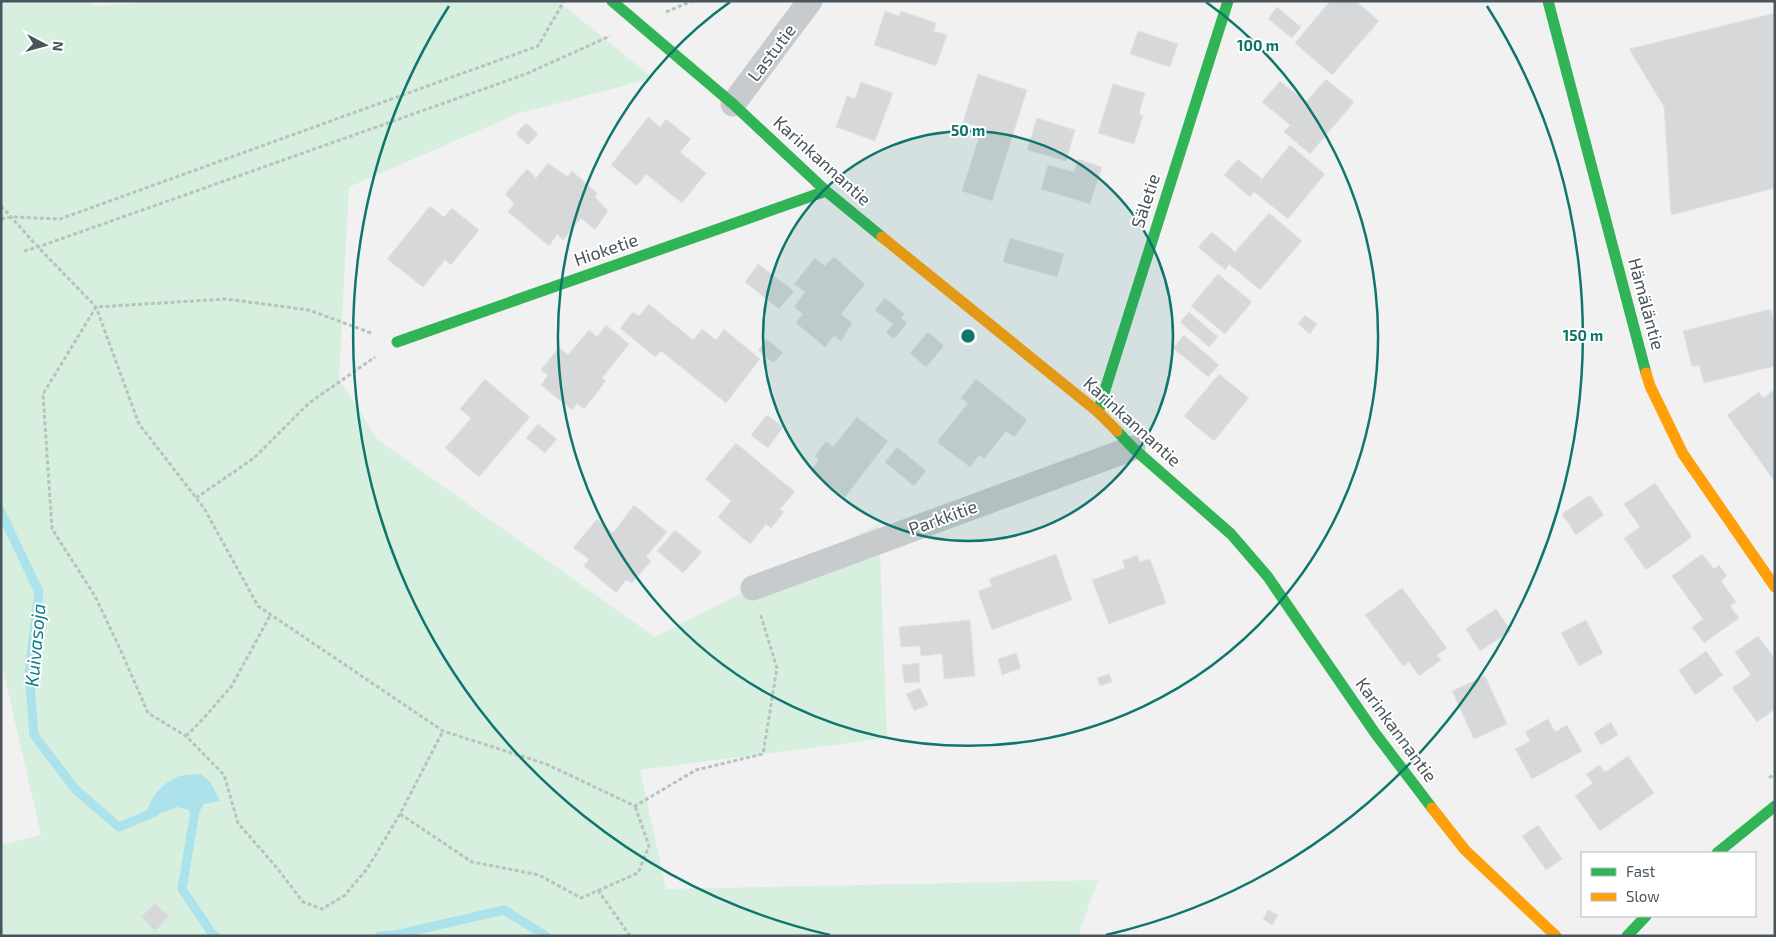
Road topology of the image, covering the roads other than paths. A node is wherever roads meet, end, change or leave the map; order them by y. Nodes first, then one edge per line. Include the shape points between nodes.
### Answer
1 (612, 1) edge
2 (810, 1) edge
3 (1228, 1) edge
4 (1548, 1) edge
5 (733, 104) junction
6 (826, 191) junction
7 (397, 342) road end
8 (1098, 412) junction
9 (1133, 448) junction
10 (1775, 587) edge
11 (753, 588) road end
12 (1775, 806) edge
13 (1718, 852) edge
14 (1645, 917) edge
15 (1556, 936) edge
16 (1627, 936) edge

1 - 5 street, Karinkannantie
2 - 5 street, Lastutie
3 - 8 street, Säletie
4 - 10 street, Hämäläntie via 1650,386 1683,454
5 - 6 street, Karinkannantie
6 - 7 street, Hioketie
6 - 8 street, Karinkannantie
8 - 9 street, Karinkannantie
9 - 11 street, Parkkitie
9 - 15 street, Karinkannantie via 1231,534 1268,577 1375,733 1465,850
12 - 13 street
14 - 16 street

